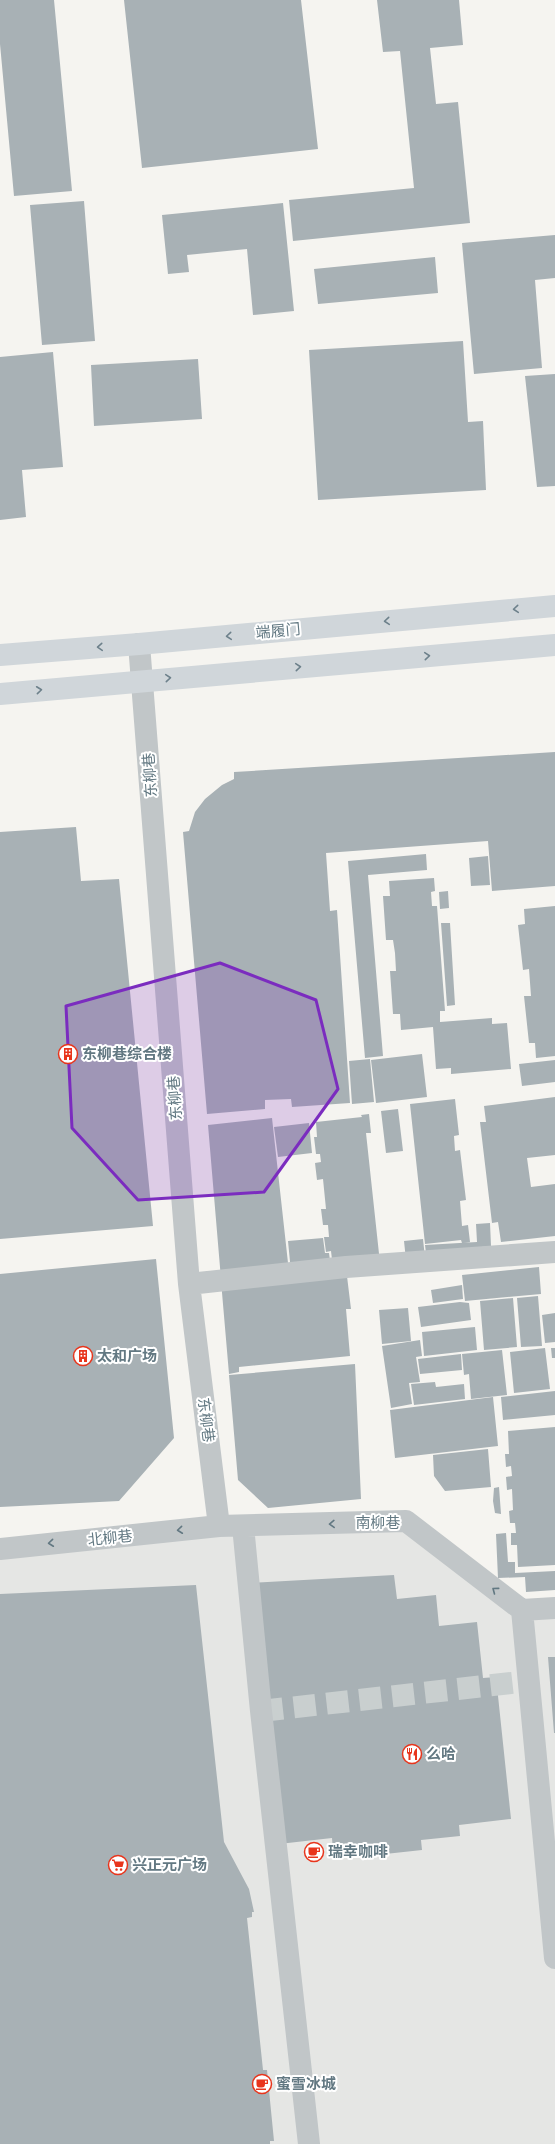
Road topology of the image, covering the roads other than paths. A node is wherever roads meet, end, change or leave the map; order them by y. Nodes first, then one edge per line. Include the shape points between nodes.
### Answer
1 (555, 606) edge
2 (139, 644) junction
3 (555, 646) edge
4 (0, 655) edge
5 (143, 680) junction
6 (0, 694) edge
7 (555, 1252) edge
8 (189, 1284) junction
9 (219, 1526) junction
10 (243, 1526) junction
11 (0, 1548) edge
12 (555, 1608) edge
13 (522, 1610) junction
14 (555, 1958) edge
15 (309, 2144) edge

1 -> 2 main road, 端履门
2 -> 4 main road, 端履门
2 - 5 street, 东柳巷
5 -> 3 main road
6 -> 5 main road
5 - 8 street, 东柳巷
7 - 8 street via 346,1267
8 - 9 street, 东柳巷
9 - 10 street, 南柳巷
9 -> 11 street, 北柳巷
13 -> 10 street, 南柳巷 via 406,1522
10 - 15 street
12 - 13 street
13 - 14 street

